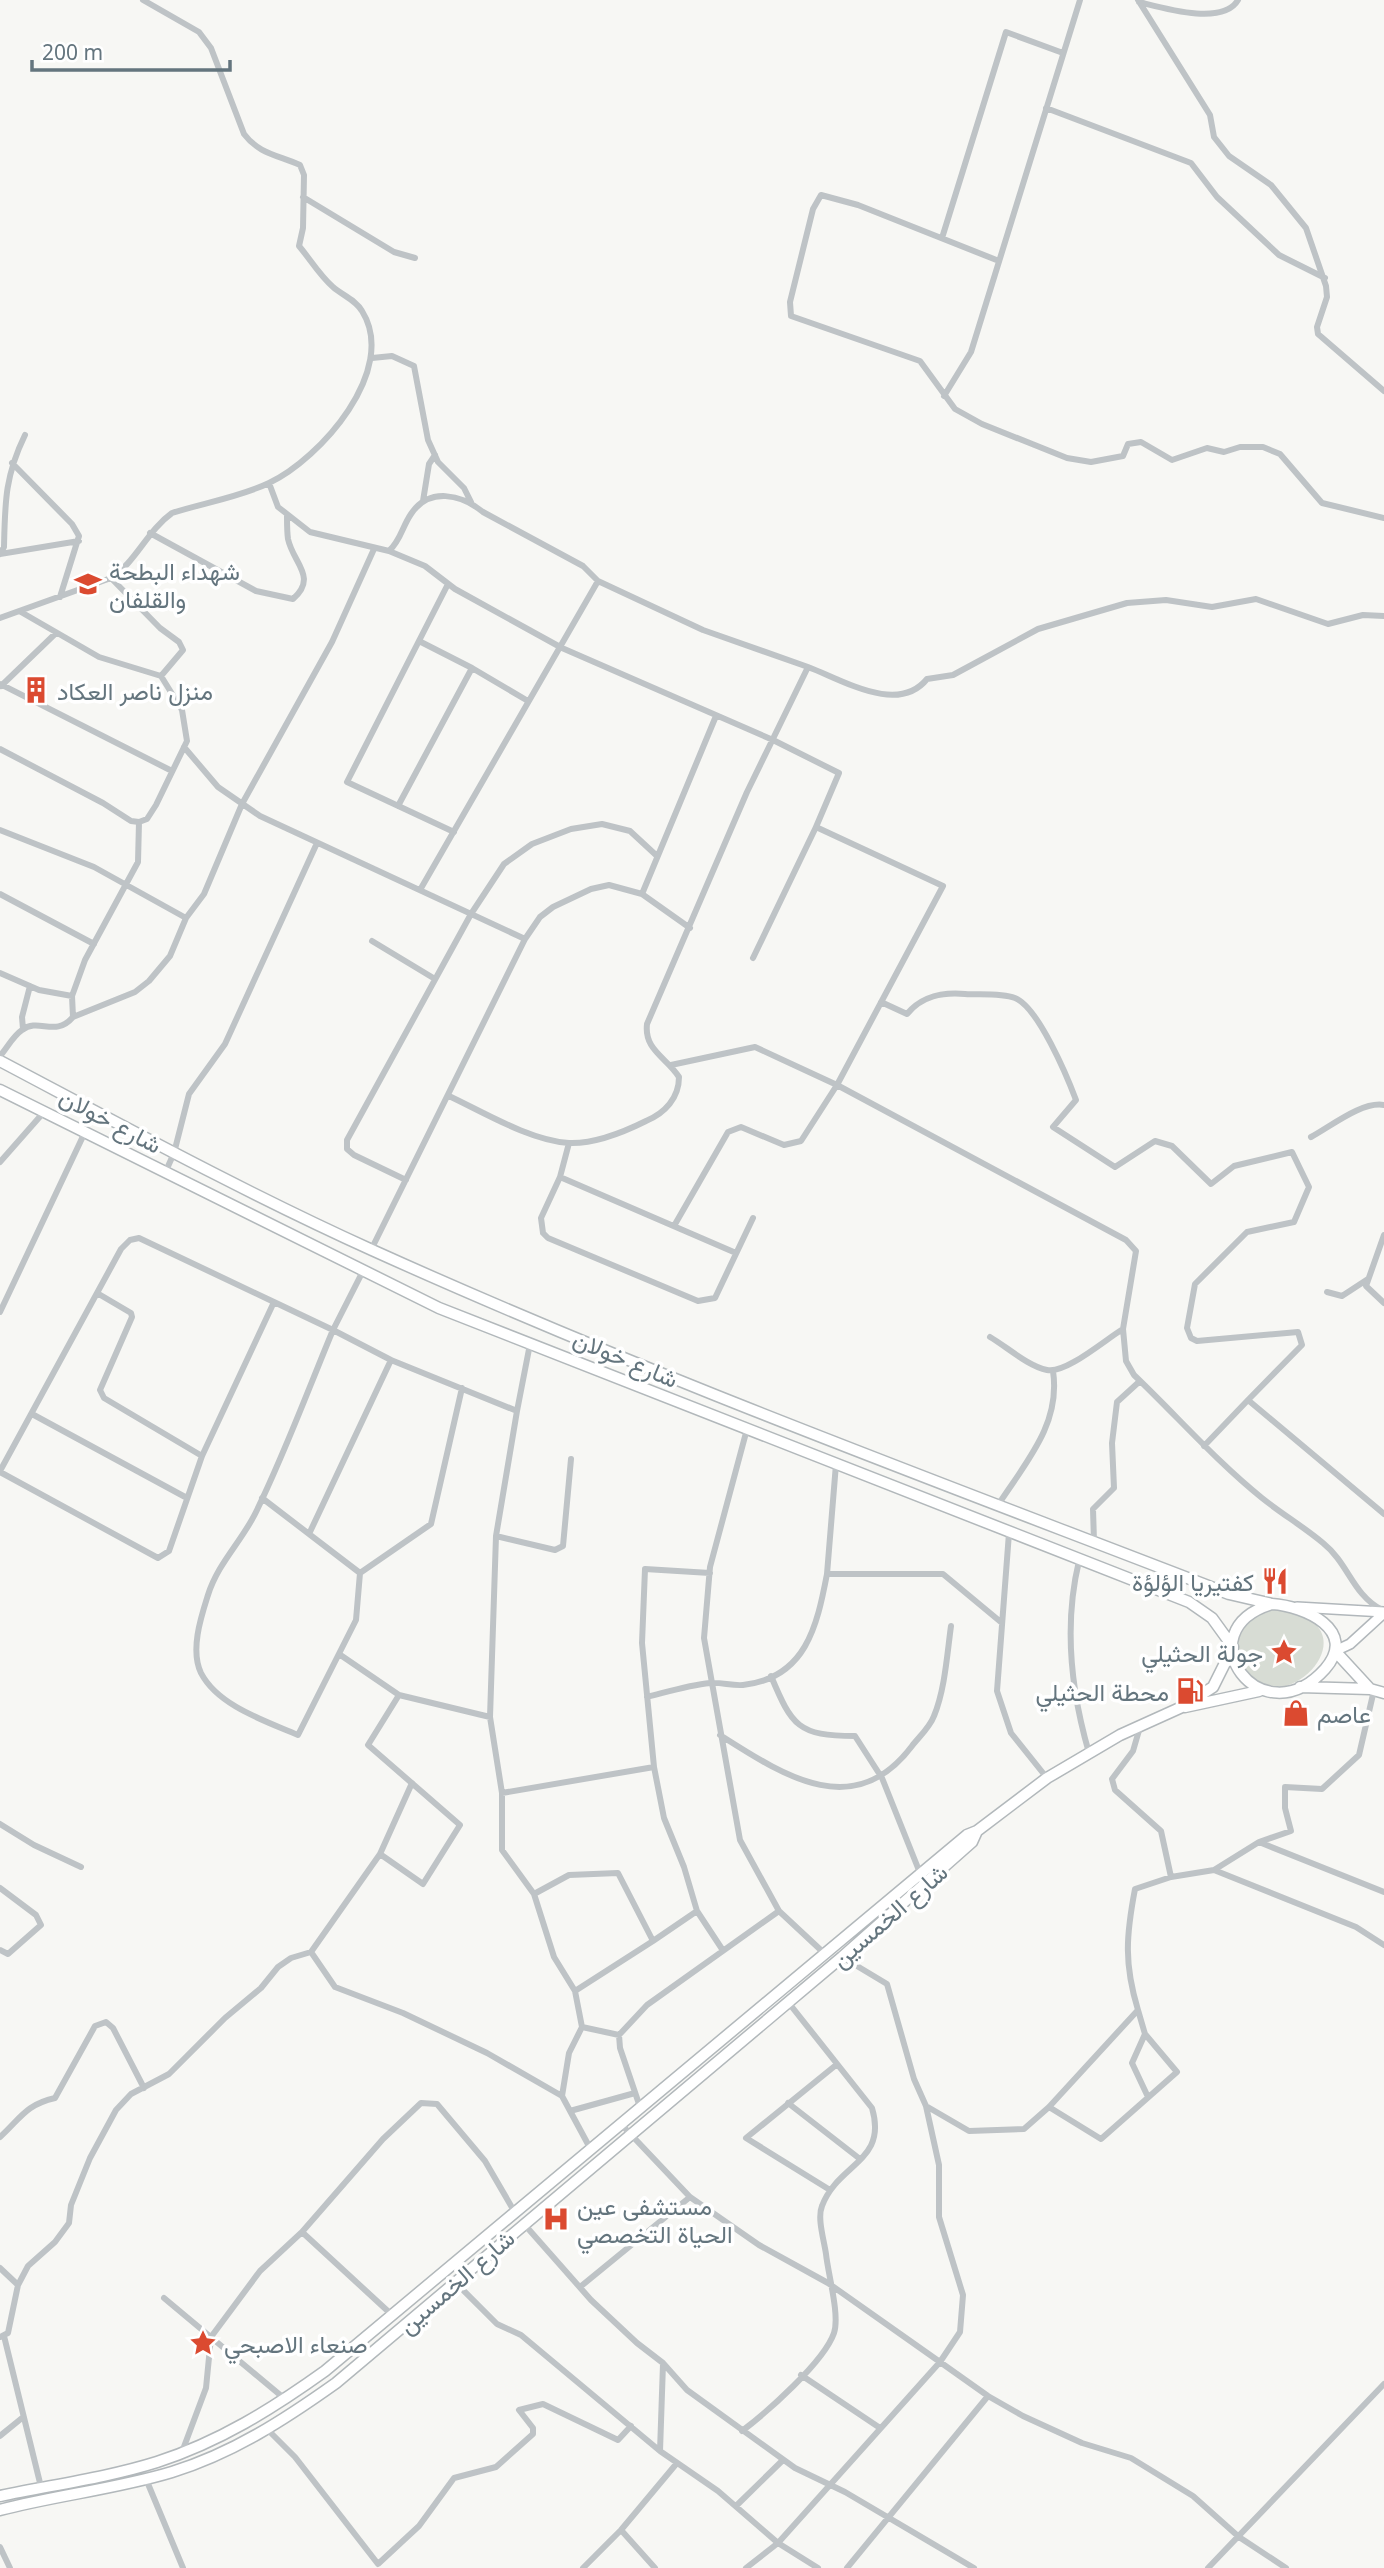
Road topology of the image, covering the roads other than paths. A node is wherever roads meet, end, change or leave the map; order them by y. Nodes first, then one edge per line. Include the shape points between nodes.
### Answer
1 (143, 0) edge
2 (1080, 0) edge
3 (1238, 0) edge
4 (1139, 1) edge
5 (1063, 54) junction
6 (1046, 108) junction
7 (303, 197) junction
8 (942, 238) junction
9 (415, 258) dead end
10 (999, 261) junction
11 (1325, 278) junction
12 (372, 358) junction
13 (1384, 391) edge
14 (944, 396) junction
15 (25, 435) dead end
16 (435, 455) junction
17 (12, 463) junction
18 (269, 483) junction
19 (423, 501) junction
20 (471, 503) junction
21 (287, 516) junction
22 (1384, 518) edge
23 (150, 533) junction
24 (79, 541) junction
25 (374, 549) junction
26 (389, 551) junction
27 (0, 554) edge
28 (111, 578) junction
29 (599, 582) junction
30 (448, 584) junction
31 (60, 597) junction
32 (21, 612) junction
33 (1384, 616) edge
34 (0, 618) edge
35 (56, 633) junction
36 (419, 641) junction
37 (562, 648) junction
38 (808, 667) junction
39 (472, 668) junction
40 (161, 676) junction
41 (1, 685) edge
42 (528, 701) junction
43 (716, 716) junction
44 (773, 740) junction
45 (184, 747) junction
46 (0, 748) edge
47 (172, 771) junction
48 (242, 804) junction
49 (398, 806) junction
50 (139, 822) junction
51 (816, 827) junction
52 (0, 830) edge
53 (454, 832) junction
54 (317, 842) junction
55 (657, 856) junction
56 (127, 884) junction
57 (420, 890) junction
58 (0, 894) edge
59 (642, 894) junction
60 (471, 914) junction
61 (186, 918) junction
62 (690, 928) junction
63 (525, 939) junction
64 (372, 941) dead end
65 (94, 944) junction
66 (754, 958) dead end
67 (0, 973) edge
68 (435, 979) junction
69 (30, 986) junction
70 (72, 996) junction
71 (881, 1002) junction
72 (73, 1017) junction
73 (23, 1029) junction
74 (0, 1056) edge
75 (0, 1061) edge
76 (671, 1065) junction
77 (837, 1085) junction
78 (0, 1090) edge
79 (449, 1096) junction
80 (1384, 1105) edge
81 (44, 1112) junction
82 (85, 1132) junction
83 (1311, 1138) dead end
84 (569, 1143) junction
85 (174, 1153) junction
86 (0, 1162) edge
87 (165, 1173) junction
88 (560, 1177) junction
89 (406, 1180) junction
90 (753, 1218) dead end
91 (674, 1226) junction
92 (1384, 1235) edge
93 (371, 1250) junction
94 (736, 1253) junction
95 (363, 1271) junction
96 (1367, 1279) junction
97 (1327, 1292) dead end
98 (97, 1293) junction
99 (274, 1301) junction
100 (1384, 1303) edge
101 (0, 1312) edge
102 (1122, 1329) junction
103 (333, 1330) junction
104 (990, 1337) dead end
105 (530, 1344) junction
106 (391, 1360) junction
107 (652, 1370) junction
108 (1053, 1371) junction
109 (1140, 1381) junction
110 (640, 1386) junction
111 (462, 1388) junction
112 (1248, 1401) junction
113 (517, 1411) junction
114 (32, 1414) junction
115 (747, 1429) junction
116 (1204, 1446) junction
117 (202, 1456) junction
118 (571, 1459) dead end
119 (836, 1464) junction
120 (0, 1471) edge
121 (187, 1498) junction
122 (262, 1498) junction
123 (998, 1505) junction
124 (1384, 1514) edge
125 (1009, 1533) junction
126 (309, 1534) junction
127 (496, 1536) junction
128 (1094, 1541) junction
129 (1079, 1560) junction
130 (360, 1573) junction
131 (710, 1573) junction
132 (827, 1574) junction
133 (1272, 1604) junction
134 (1297, 1607) junction
135 (1384, 1612) edge
136 (1002, 1623) junction
137 (951, 1626) dead end
138 (1233, 1647) junction
139 (1335, 1651) junction
140 (339, 1654) junction
141 (771, 1676) junction
142 (712, 1682) junction
143 (1300, 1687) junction
144 (1376, 1690) edge
145 (1259, 1691) junction
146 (399, 1695) junction
147 (647, 1697) junction
148 (1182, 1707) junction
149 (490, 1717) junction
150 (1140, 1727) junction
151 (720, 1734) junction
152 (1090, 1753) junction
153 (654, 1767) junction
154 (882, 1778) junction
155 (1047, 1778) junction
156 (412, 1783) junction
157 (502, 1793) junction
158 (0, 1824) edge
159 (977, 1831) junction
160 (1259, 1842) junction
161 (380, 1854) junction
162 (82, 1867) dead end
163 (1214, 1870) junction
164 (920, 1873) junction
165 (1171, 1877) junction
166 (0, 1888) edge
167 (1384, 1892) edge
168 (534, 1894) junction
169 (696, 1911) junction
170 (779, 1911) junction
171 (653, 1941) junction
172 (1384, 1945) edge
173 (722, 1949) junction
174 (0, 1950) edge
175 (311, 1952) junction
176 (824, 1954) junction
177 (842, 1957) junction
178 (575, 1992) junction
179 (788, 2002) junction
180 (1138, 2010) junction
181 (582, 2026) junction
182 (1145, 2034) junction
183 (619, 2035) junction
184 (836, 2065) junction
185 (144, 2088) junction
186 (635, 2093) junction
187 (562, 2096) junction
188 (1148, 2097) junction
189 (788, 2103) junction
190 (926, 2106) junction
191 (640, 2107) junction
192 (1049, 2107) junction
193 (570, 2111) junction
194 (620, 2123) junction
195 (629, 2135) junction
196 (0, 2137) edge
197 (590, 2148) junction
198 (860, 2159) junction
199 (830, 2190) junction
200 (690, 2197) junction
201 (514, 2211) junction
202 (523, 2222) junction
203 (302, 2232) junction
204 (469, 2248) junction
205 (481, 2259) junction
206 (0, 2269) edge
207 (455, 2283) junction
208 (828, 2283) junction
209 (18, 2286) junction
210 (580, 2287) junction
211 (164, 2298) dead end
212 (391, 2314) junction
213 (2, 2336) edge
214 (211, 2337) junction
215 (9, 2359) junction
216 (940, 2361) junction
217 (0, 2362) edge
218 (663, 2363) junction
219 (801, 2375) junction
220 (1384, 2384) edge
221 (988, 2396) junction
222 (285, 2399) junction
223 (22, 2418) junction
224 (0, 2425) edge
225 (631, 2427) junction
226 (880, 2428) junction
227 (6, 2430) junction
228 (268, 2430) junction
229 (232, 2431) junction
230 (742, 2431) junction
231 (0, 2436) edge
232 (238, 2446) junction
233 (660, 2451) junction
234 (181, 2454) junction
235 (783, 2459) junction
236 (677, 2463) junction
237 (146, 2479) junction
238 (831, 2484) junction
239 (41, 2487) junction
240 (0, 2496) edge
241 (736, 2506) junction
242 (0, 2510) edge
243 (888, 2519) junction
244 (621, 2530) junction
245 (1239, 2536) junction
246 (778, 2543) junction
247 (0, 2547) edge
248 (380, 2566) edge
249 (10, 2568) edge
250 (183, 2568) edge
251 (583, 2568) edge
252 (655, 2568) edge
253 (746, 2568) edge
254 (818, 2568) edge
255 (847, 2568) edge
256 (974, 2568) edge
257 (1208, 2568) edge
258 (1286, 2568) edge

1 - 7 street via 199,32 211,48 244,134 261,152 299,165
2 - 5 street
3 - 4 street via 1213,14 1181,12
4 - 11 street via 1210,115 1213,137 1229,156 1272,185 1283,198 1306,228
5 - 6 street
5 - 8 street via 1006,32
6 - 10 street
6 - 11 street via 1191,163 1217,197 1279,256
7 - 9 street via 386,248
7 - 12 street via 299,246 332,287 362,311
8 - 10 street
8 - 14 street via 821,195 813,209 790,302 791,316 920,360
10 - 14 street via 971,352
11 - 13 street via 1327,297 1318,334
12 - 16 street via 391,356 414,366 426,433
12 - 18 street via 341,424
14 - 22 street via 955,409 982,424 1067,458 1091,462 1123,456 1128,444 1141,442 1172,460 1207,448 1224,452 1263,447 1280,454 1322,503
15 - 17 street
16 - 19 street via 429,464
16 - 20 street
17 - 24 street via 72,524
17 - 27 street via 5,487
18 - 21 street via 278,507
18 - 23 street via 172,513
19 - 20 street via 442,496
19 - 26 street
20 - 29 street via 583,566
21 - 23 street via 288,540 304,582 293,599 256,591
21 - 25 street via 310,533
23 - 28 street via 123,570
24 - 27 street
24 - 31 street
25 - 26 street
25 - 48 street via 331,642
26 - 30 street via 425,566
28 - 31 street
28 - 40 street via 179,642 183,650
29 - 37 street
29 - 38 street via 703,630
30 - 36 street
30 - 37 street
31 - 32 street
32 - 34 street
32 - 35 street
33 - 38 street via 1363,615 1328,624 1256,599 1212,607 1166,600 1127,603 1038,629 953,675 927,679 921,689 901,696 868,690
35 - 40 street via 99,657
35 - 41 street
36 - 39 street
36 - 49 street via 346,782
37 - 42 street
37 - 43 street
38 - 44 street
39 - 42 street
39 - 49 street
40 - 45 street via 182,710
41 - 47 street
42 - 53 street
43 - 44 street
43 - 55 street
44 - 51 street via 839,773
44 - 62 street
45 - 47 street
45 - 48 street via 218,787
46 - 50 street
47 - 50 street via 147,819
48 - 54 street
48 - 61 street via 204,894
49 - 53 street
50 - 56 street via 138,862
51 - 66 street
51 - 71 street via 943,886
52 - 56 street via 45,845
53 - 57 street
54 - 57 street
54 - 85 street via 225,1044 189,1094
55 - 59 street
55 - 60 street via 630,831 615,824 571,829 517,853 504,864
56 - 61 street
56 - 65 street
57 - 60 street
58 - 65 street
59 - 62 street
59 - 63 street via 609,885 591,889 553,907
60 - 63 street
60 - 68 street
61 - 72 street via 170,956 149,981 135,992
62 - 76 street via 646,1024 650,1046
63 - 79 street
64 - 68 street
65 - 70 street
67 - 69 street
68 - 89 street via 347,1140 347,1149 354,1156
69 - 70 street
69 - 73 street
70 - 72 street
71 - 77 street
71 - 112 street via 907,1014 920,999 953,993 1021,1002 1058,1056 1076,1100 1053,1127 1115,1167 1155,1140 1172,1146 1211,1184 1234,1166 1292,1153 1309,1187 1294,1222 1247,1232 1195,1284 1186,1328 1197,1340 1298,1332 1302,1345
72 - 73 street via 58,1028
73 - 74 street
75 - 85 main road, شارع خولان
76 - 77 street via 755,1047
76 - 84 street via 679,1077 679,1090 662,1114 619,1134
77 - 91 street via 801,1141 792,1145 741,1127 728,1132
77 - 102 street via 1126,1240 1136,1251 1136,1261
78 - 81 main road, شارع خولان
79 - 84 street via 527,1132
79 - 89 street
80 - 83 street via 1376,1103
81 - 82 main road, شارع خولان
81 - 86 street
82 - 87 main road, شارع خولان
82 - 101 street
84 - 88 street
85 - 87 street
85 - 93 main road, شارع خولان
87 - 95 main road, شارع خولان
88 - 91 street
88 - 94 street via 541,1218 540,1226 548,1238 698,1301 715,1298
89 - 93 street
90 - 94 street
91 - 94 street
92 - 96 street
93 - 107 main road, شارع خولان
95 - 103 street
95 - 105 main road, شارع خولان
96 - 97 street via 1342,1296
96 - 100 street via 1366,1286
98 - 99 street via 121,1249 139,1238
98 - 114 street
98 - 117 street via 132,1318 100,1390 104,1398
99 - 103 street
99 - 117 street
102 - 108 street
102 - 109 street via 1126,1361
103 - 106 street
103 - 122 street
104 - 108 street
105 - 110 main road, شارع خولان
105 - 113 street
106 - 111 street
106 - 126 street
107 - 110 main road
107 - 123 main road, شارع خولان
108 - 123 street via 1054,1413
109 - 116 street
109 - 128 street via 1117,1402 1112,1443 1114,1489 1093,1509
110 - 115 main road, شارع خولان
111 - 113 street
111 - 130 street via 431,1524
112 - 116 street
112 - 124 street
113 - 127 street
114 - 120 street
114 - 121 street
115 - 119 main road, شارع خولان
115 - 131 street
116 - 135 street via 1261,1498 1324,1544 1366,1601
117 - 121 street
118 - 127 street via 563,1546 555,1550
119 - 125 main road, شارع خولان
119 - 132 street
120 - 121 street via 158,1558 169,1551
122 - 126 street
122 - 140 street via 208,1593 197,1641 200,1671 209,1686 229,1701 298,1735
123 - 128 main road, شارع خولان
125 - 129 main road, شارع خولان
125 - 136 street
126 - 130 street
127 - 149 street
128 - 133 main road, شارع خولان via 1229,1594
129 - 138 main road, شارع خولان via 1201,1609
129 - 152 street via 1070,1596 1072,1663 1076,1710
130 - 140 street via 356,1620
131 - 142 street via 704,1638
131 - 147 street via 645,1569 642,1643
132 - 136 street via 943,1573
132 - 141 street via 807,1646 783,1672
133 - 134 main road
133 - 138 main road via 1243,1618
134 - 135 main road
134 - 139 main road via 1317,1615 1325,1624
135 - 139 main road via 1350,1644
136 - 155 street via 998,1691 1011,1733
137 - 154 street via 934,1717 900,1763
138 - 145 main road via 1239,1671
138 - 148 main road, شارع الخمسين via 1213,1687
139 - 143 main road via 1322,1672
139 - 144 main road
140 - 146 street
141 - 142 street via 744,1685
141 - 154 street via 787,1713 805,1730 855,1736
142 - 147 street
142 - 151 street
143 - 144 main road
143 - 145 main road
144 - 160 street via 1359,1755 1322,1789 1285,1787 1291,1831
145 - 148 main road, شارع الخمسين
146 - 149 street
146 - 156 street via 368,1745
147 - 153 street
148 - 150 main road, شارع الخمسين
149 - 157 street
150 - 152 main road, شارع الخمسين
150 - 165 street via 1133,1751 1112,1779 1115,1790 1161,1831
151 - 154 street via 768,1766 813,1783 844,1788
151 - 170 street via 740,1840
152 - 155 main road, شارع الخمسين
153 - 157 street
153 - 169 street via 664,1818
154 - 164 street
155 - 159 main road, شارع الخمسين
156 - 161 street
156 - 161 street via 460,1825 423,1884
157 - 168 street via 502,1850
158 - 162 street via 34,1846
159 - 164 main road, شارع الخمسين
159 - 177 main road, شارع الخمسين via 972,1842
160 - 163 street
160 - 167 street
161 - 175 street
163 - 165 street
163 - 172 street via 1356,1927
164 - 176 main road, شارع الخمسين
165 - 180 street via 1135,1889 1126,1939 1127,1976
166 - 174 street via 36,1915 41,1926 8,1954
168 - 171 street via 569,1875 618,1872
168 - 178 street via 554,1957
169 - 171 street
169 - 173 street
170 - 173 street
170 - 176 street
171 - 178 street
173 - 183 street via 647,2005
175 - 185 street via 278,1967 169,2074
175 - 187 street via 335,1987 486,2053
176 - 191 main road, شارع الخمسين
177 - 179 main road, شارع الخمسين
177 - 190 street via 887,1984
178 - 181 street
179 - 184 street
179 - 195 main road, شارع الخمسين
180 - 182 street
180 - 192 street
181 - 183 street
181 - 187 street via 569,2053
182 - 188 street via 1132,2063
182 - 188 street via 1177,2072
183 - 186 street
184 - 189 street
184 - 198 street via 872,2108 877,2124 875,2141
185 - 196 street via 106,2022 95,2026 55,2098 22,2112
185 - 209 street via 116,2110 90,2158 71,2205 69,2223 29,2266
186 - 191 street
186 - 193 street
187 - 193 street
188 - 192 street via 1101,2139
189 - 198 street
189 - 199 street via 746,2138
190 - 192 street via 969,2132 1024,2129
190 - 216 street via 939,2165 939,2217 963,2295 960,2332
191 - 194 main road, شارع الخمسين
193 - 197 street
194 - 195 street
194 - 197 main road, شارع الخمسين
195 - 200 street
195 - 202 main road, شارع الخمسين
197 - 201 main road, شارع الخمسين
198 - 199 street
199 - 208 street via 821,2208
200 - 208 street via 759,2245
200 - 210 street
201 - 203 street via 485,2161 431,2101 421,2103 383,2139
201 - 204 main road, شارع الخمسين
202 - 205 main road, شارع الخمسين
202 - 210 street
203 - 212 street
203 - 214 street via 260,2272
204 - 205 main road
204 - 212 main road, شارع الخمسين
205 - 207 main road, شارع الخمسين
206 - 209 street
207 - 225 street via 496,2325 521,2335
207 - 228 main road, شارع الخمسين via 335,2384
208 - 216 street
208 - 219 street via 835,2333
209 - 213 street via 8,2333
210 - 218 street
211 - 214 street
212 - 222 main road, شارع الخمسين
213 - 215 street
214 - 222 street
214 - 234 street via 206,2388
215 - 217 street
215 - 223 street
216 - 221 street
216 - 226 street
218 - 230 street via 687,2390
218 - 233 street
219 - 226 street
219 - 230 street via 773,2407
220 - 245 street
221 - 243 street
221 - 245 street via 1082,2443 1131,2458 1194,2496
222 - 229 main road, شارع الخمسين
223 - 227 street
223 - 239 street
224 - 227 street
225 - 233 street
225 - 248 street via 618,2440 542,2404 519,2410 533,2434 496,2467 454,2478 419,2526
226 - 238 street
227 - 231 street
228 - 232 main road, شارع الخمسين
228 - 248 street via 295,2457
229 - 232 main road
229 - 234 main road, شارع الخمسين
230 - 235 street
232 - 237 main road, شارع الخمسين
233 - 236 street
234 - 239 main road, شارع الخمسين
235 - 238 street
235 - 241 street
236 - 241 street
236 - 244 street
237 - 242 main road, شارع الخمسين
237 - 250 street
238 - 243 street
238 - 246 street
239 - 240 main road, شارع الخمسين
241 - 246 street
243 - 255 street
243 - 256 street
244 - 251 street
244 - 252 street
245 - 257 street
245 - 258 street
246 - 253 street
246 - 254 street
247 - 249 street

